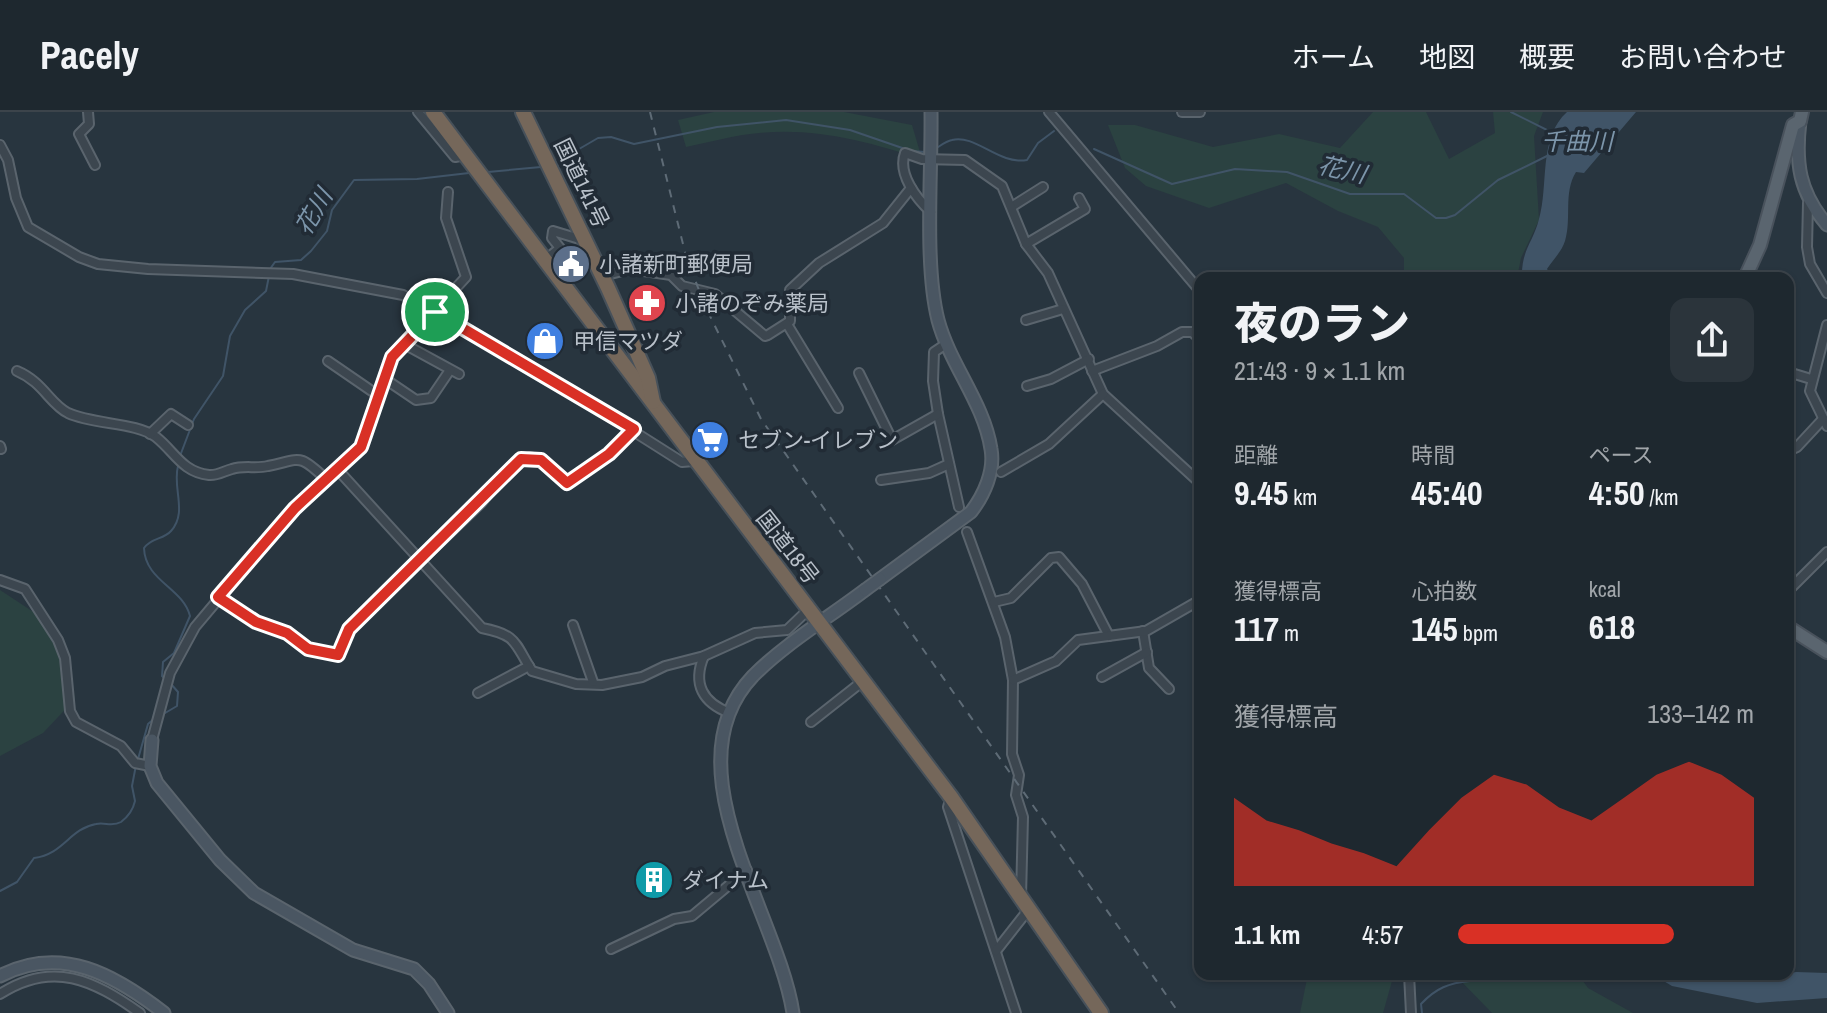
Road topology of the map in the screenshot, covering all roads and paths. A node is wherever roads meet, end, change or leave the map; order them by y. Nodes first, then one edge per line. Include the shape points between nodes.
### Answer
1 (88, 112) edge
2 (418, 112) edge
3 (433, 112) edge
4 (523, 112) edge
5 (931, 112) edge
6 (1049, 112) edge
7 (1182, 112) edge
8 (1200, 112) edge
9 (1801, 116) edge
10 (0, 145) edge
11 (466, 155) junction
12 (932, 156) junction
13 (95, 165) dead end
14 (1043, 187) dead end
15 (911, 188) junction
16 (448, 192) dead end
17 (1079, 198) dead end
18 (1808, 203) junction
19 (1013, 206) junction
20 (932, 213) junction
21 (1827, 225) edge
22 (586, 241) junction
23 (1026, 244) junction
24 (544, 261) junction
25 (1748, 272) edge
26 (603, 276) junction
27 (1194, 284) edge
28 (1827, 293) edge
29 (1063, 309) junction
30 (435, 312) junction
31 (1026, 320) dead end
32 (787, 324) junction
33 (1827, 325) edge
34 (1194, 334) edge
35 (404, 344) junction
36 (946, 344) junction
37 (1089, 359) junction
38 (328, 361) dead end
39 (642, 364) junction
40 (626, 370) junction
41 (17, 371) dead end
42 (1092, 371) junction
43 (859, 373) dead end
44 (1794, 374) edge
45 (385, 379) junction
46 (1811, 379) junction
47 (1027, 386) dead end
48 (1103, 394) junction
49 (379, 396) junction
50 (654, 407) junction
51 (838, 408) dead end
52 (938, 414) junction
53 (1825, 422) edge
54 (188, 425) dead end
55 (634, 429) junction
56 (150, 434) junction
57 (1794, 448) edge
58 (694, 461) junction
59 (949, 464) junction
60 (338, 470) junction
61 (1001, 472) dead end
62 (1194, 477) edge
63 (326, 479) junction
64 (881, 480) dead end
65 (959, 507) dead end
66 (967, 532) dead end
67 (1827, 552) edge
68 (423, 559) junction
69 (0, 580) edge
70 (1794, 585) edge
71 (218, 597) junction
72 (994, 602) junction
73 (1194, 603) edge
74 (809, 609) junction
75 (820, 623) junction
76 (573, 625) dead end
77 (1143, 631) junction
78 (1794, 631) edge
79 (1109, 636) junction
80 (1147, 652) junction
81 (1827, 652) edge
82 (704, 656) junction
83 (529, 666) junction
84 (1102, 677) dead end
85 (1013, 680) junction
86 (863, 681) junction
87 (593, 682) junction
88 (1169, 689) dead end
89 (478, 693) dead end
90 (730, 713) junction
91 (811, 722) dead end
92 (152, 740) joint
93 (150, 766) junction
94 (951, 797) junction
95 (747, 870) junction
96 (1025, 903) junction
97 (611, 949) dead end
98 (996, 951) junction
99 (0, 976) edge
100 (1409, 980) edge
101 (0, 994) edge
102 (140, 1013) edge
103 (164, 1013) edge
104 (448, 1013) edge
105 (793, 1013) edge
106 (1016, 1013) edge
107 (1101, 1013) edge
108 (1411, 1013) edge

1 - 13 street via 89,124 79,134
2 - 11 street via 455,157
3 - 11 highway, 国道18号
4 - 22 highway, 国道141号
5 - 12 street
6 - 27 street
7 - 8 street
9 - 18 street via 1800,174
9 - 25 main road via 1793,125
10 - 30 street via 28,227 98,264 293,274 403,295
11 - 24 highway, 国道18号
12 - 15 street via 905,153 902,160
12 - 19 street via 965,160 1002,186
12 - 20 street
14 - 19 street
15 - 20 street
15 - 32 street via 883,223 819,263 790,290
16 - 30 street via 446,218 466,277
17 - 23 street via 1085,209
18 - 21 street
18 - 28 street via 1810,264
19 - 23 street
20 - 36 street via 935,304
22 - 24 street via 553,231 560,248
22 - 26 highway, 国道141号
23 - 29 street via 1048,273
24 - 40 highway, 国道18号
26 - 32 street via 630,269 671,275 687,289 715,294 765,336
26 - 39 highway, 国道141号
29 - 31 street
29 - 37 street
30 - 35 street
30 - 55 street
32 - 51 street
33 - 46 street
34 - 42 street via 1182,332
35 - 45 street via 392,357
35 - 45 street via 454,372 431,398 416,400
36 - 52 street via 934,352
36 - 75 street, bridge via 987,432 992,462 979,501 962,520
37 - 42 street
37 - 47 street
38 - 49 street
39 - 40 highway
39 - 50 highway, 国道141号
40 - 50 highway, 国道18号
41 - 56 street via 39,383 68,412
42 - 48 street
43 - 52 street via 892,440
44 - 46 street
45 - 49 street
46 - 53 street via 1810,391
48 - 61 street via 1049,444
48 - 62 street
49 - 60 street via 361,447
50 - 58 highway, 国道18号
52 - 59 street
53 - 57 street
54 - 56 street via 171,414
55 - 58 street via 682,462
55 - 68 street via 567,483 541,460 521,459
56 - 63 street via 185,468 212,476 296,457
58 - 74 highway, 国道18号
59 - 64 street via 929,473
59 - 65 street
60 - 63 street
60 - 68 street
63 - 71 street
66 - 72 street
67 - 70 street
68 - 71 street via 349,629 338,655 308,649
68 - 83 street via 482,628 506,633 519,645
69 - 93 street via 25,589 58,640 76,722 121,746 135,763
71 - 92 street via 170,673
72 - 79 street via 1011,598 1051,558 1059,557 1082,584
72 - 85 street
73 - 77 street
74 - 75 highway, 国道18号
74 - 82 street via 787,630 755,633
75 - 86 highway, 国道18号
75 - 90 street via 752,678
76 - 87 street
77 - 79 street
77 - 80 street
78 - 81 main road
79 - 85 street via 1078,640 1056,661
80 - 84 street
80 - 88 street via 1149,668
82 - 87 street via 642,677
82 - 90 street via 698,670 704,697
83 - 87 street via 576,684
83 - 89 street
85 - 96 street via 1012,754 1023,817
86 - 91 street
86 - 94 highway, 国道18号
90 - 95 street via 720,780
92 - 93 street
93 - 104 street via 176,808 254,893 353,950 414,969
94 - 96 highway, 国道18号
94 - 98 street via 948,807
95 - 97 street via 692,916 674,919
95 - 105 street
96 - 98 street
96 - 107 highway, 国道18号
98 - 106 street
99 - 103 street via 32,964 72,963 112,977
100 - 108 street
101 - 102 street via 28,979 73,977

